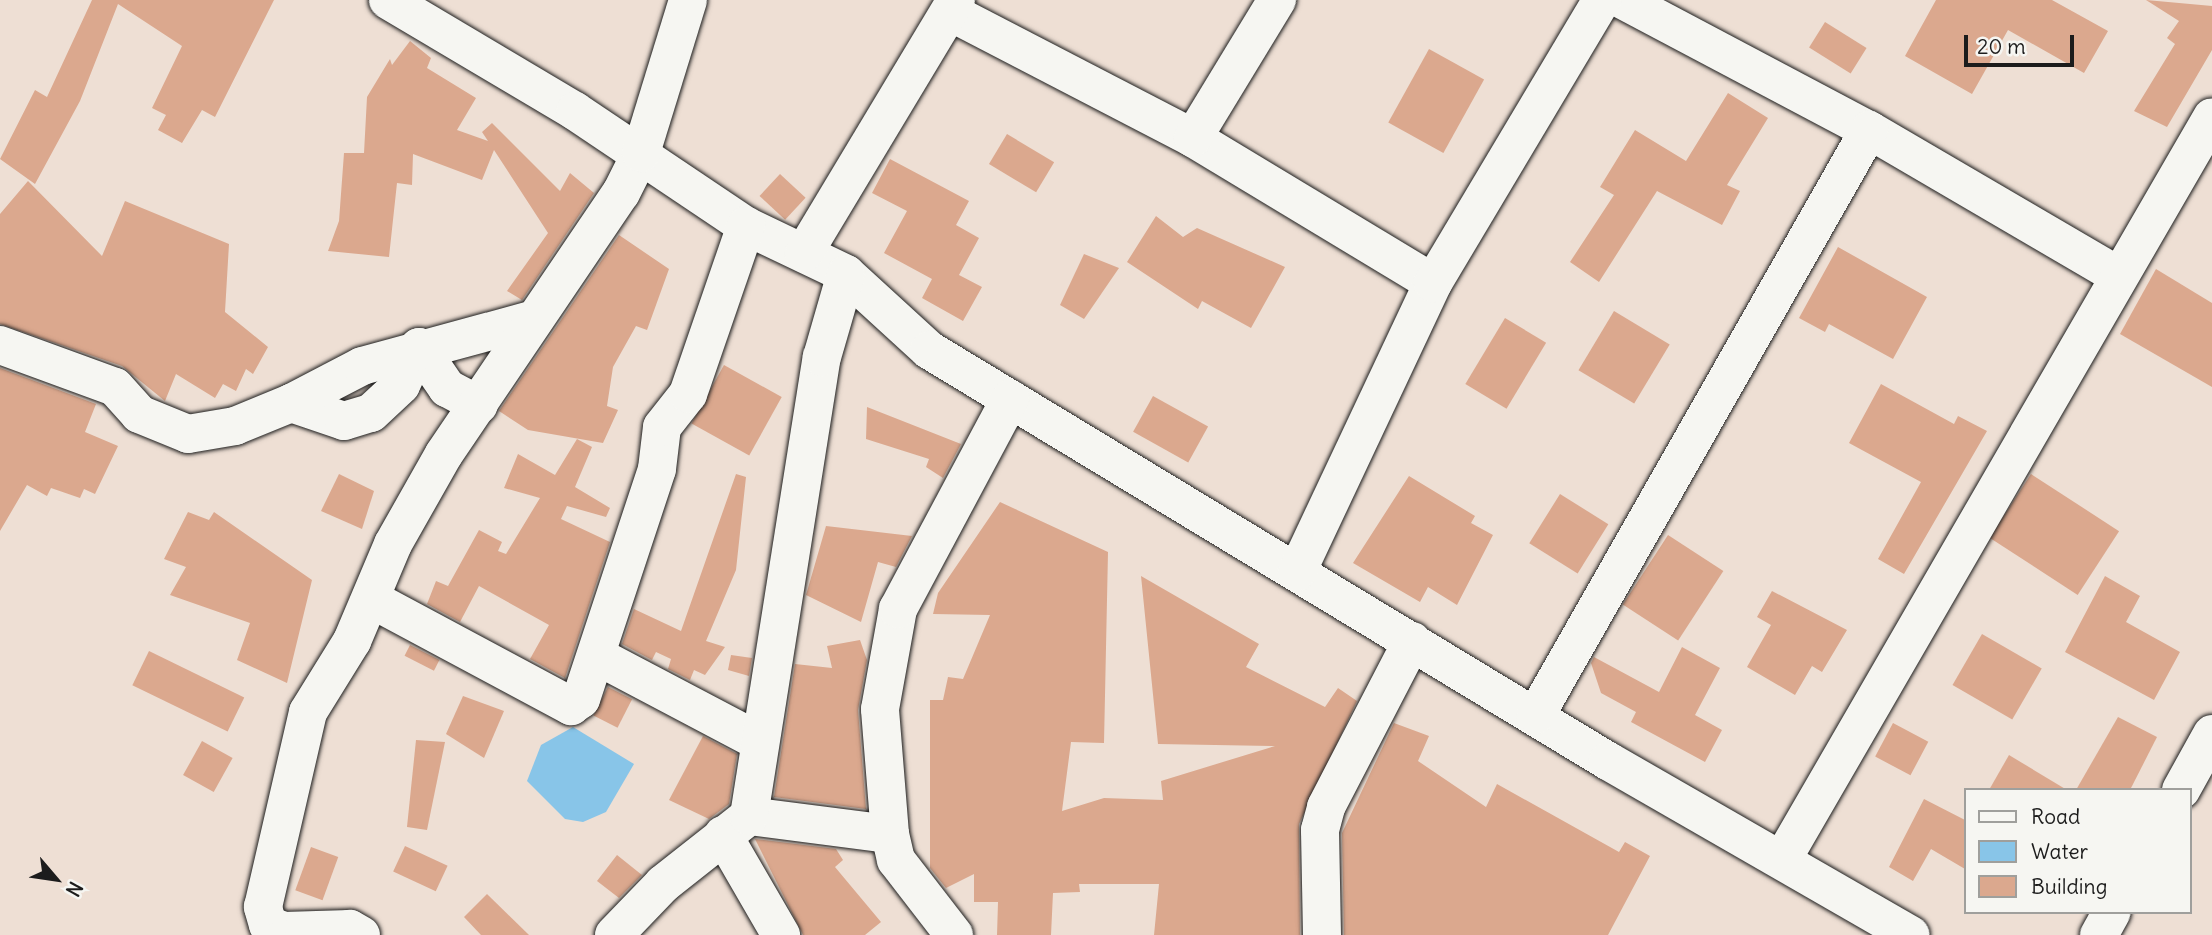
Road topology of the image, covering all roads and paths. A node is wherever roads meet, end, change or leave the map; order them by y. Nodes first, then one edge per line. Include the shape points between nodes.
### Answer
1 (388, 0) edge
2 (688, 0) edge
3 (1278, 0) edge
4 (1602, 0) edge
5 (1623, 0) edge
6 (953, 6) edge
7 (2212, 117) edge
8 (1869, 130) junction
9 (1193, 138) junction
10 (641, 153) junction
11 (746, 226) junction
12 (804, 253) junction
13 (846, 274) junction
14 (2115, 274) junction
15 (1433, 283) junction
16 (528, 321) junction
17 (0, 345) edge
18 (419, 347) junction
19 (1010, 399) junction
20 (479, 405) junction
21 (1297, 572) junction
22 (373, 600) junction
23 (1412, 641) junction
24 (597, 656) junction
25 (1536, 715) junction
26 (758, 741) junction
27 (2210, 742) edge
28 (2182, 788) edge
29 (736, 825) junction
30 (890, 834) junction
31 (1782, 860) junction
32 (2111, 914) edge
33 (360, 935) edge
34 (614, 935) edge
35 (781, 935) edge
36 (954, 935) edge
37 (1322, 935) edge
38 (1910, 935) edge
39 (2099, 935) edge

1 - 10 street
2 - 10 street
3 - 9 street
4 - 15 street
5 - 8 street
6 - 9 street
6 - 12 street
7 - 14 street
8 - 14 street
8 - 25 street
9 - 15 street
10 - 11 street
10 - 16 street via 621,193
11 - 12 street
11 - 24 street via 688,394 662,426 657,469
12 - 13 street
13 - 19 street via 929,349
13 - 26 street via 822,357
14 - 31 street
15 - 21 street
16 - 18 street
16 - 20 street
17 - 18 street via 115,387 139,414 188,434 235,426 291,403 344,421 371,413 401,385
18 - 20 street via 447,388
19 - 21 street
19 - 30 street via 898,609 880,709
20 - 22 street via 393,544
21 - 23 street
22 - 24 street via 571,706 581,699
22 - 33 street via 308,712 263,907 268,925 284,931 351,929
23 - 25 street
23 - 37 street via 1326,807 1320,830
24 - 26 street
25 - 31 street
26 - 29 street
27 - 28 street
29 - 30 street
29 - 34 street
29 - 35 street
30 - 36 street via 896,860
31 - 38 street
32 - 39 street

